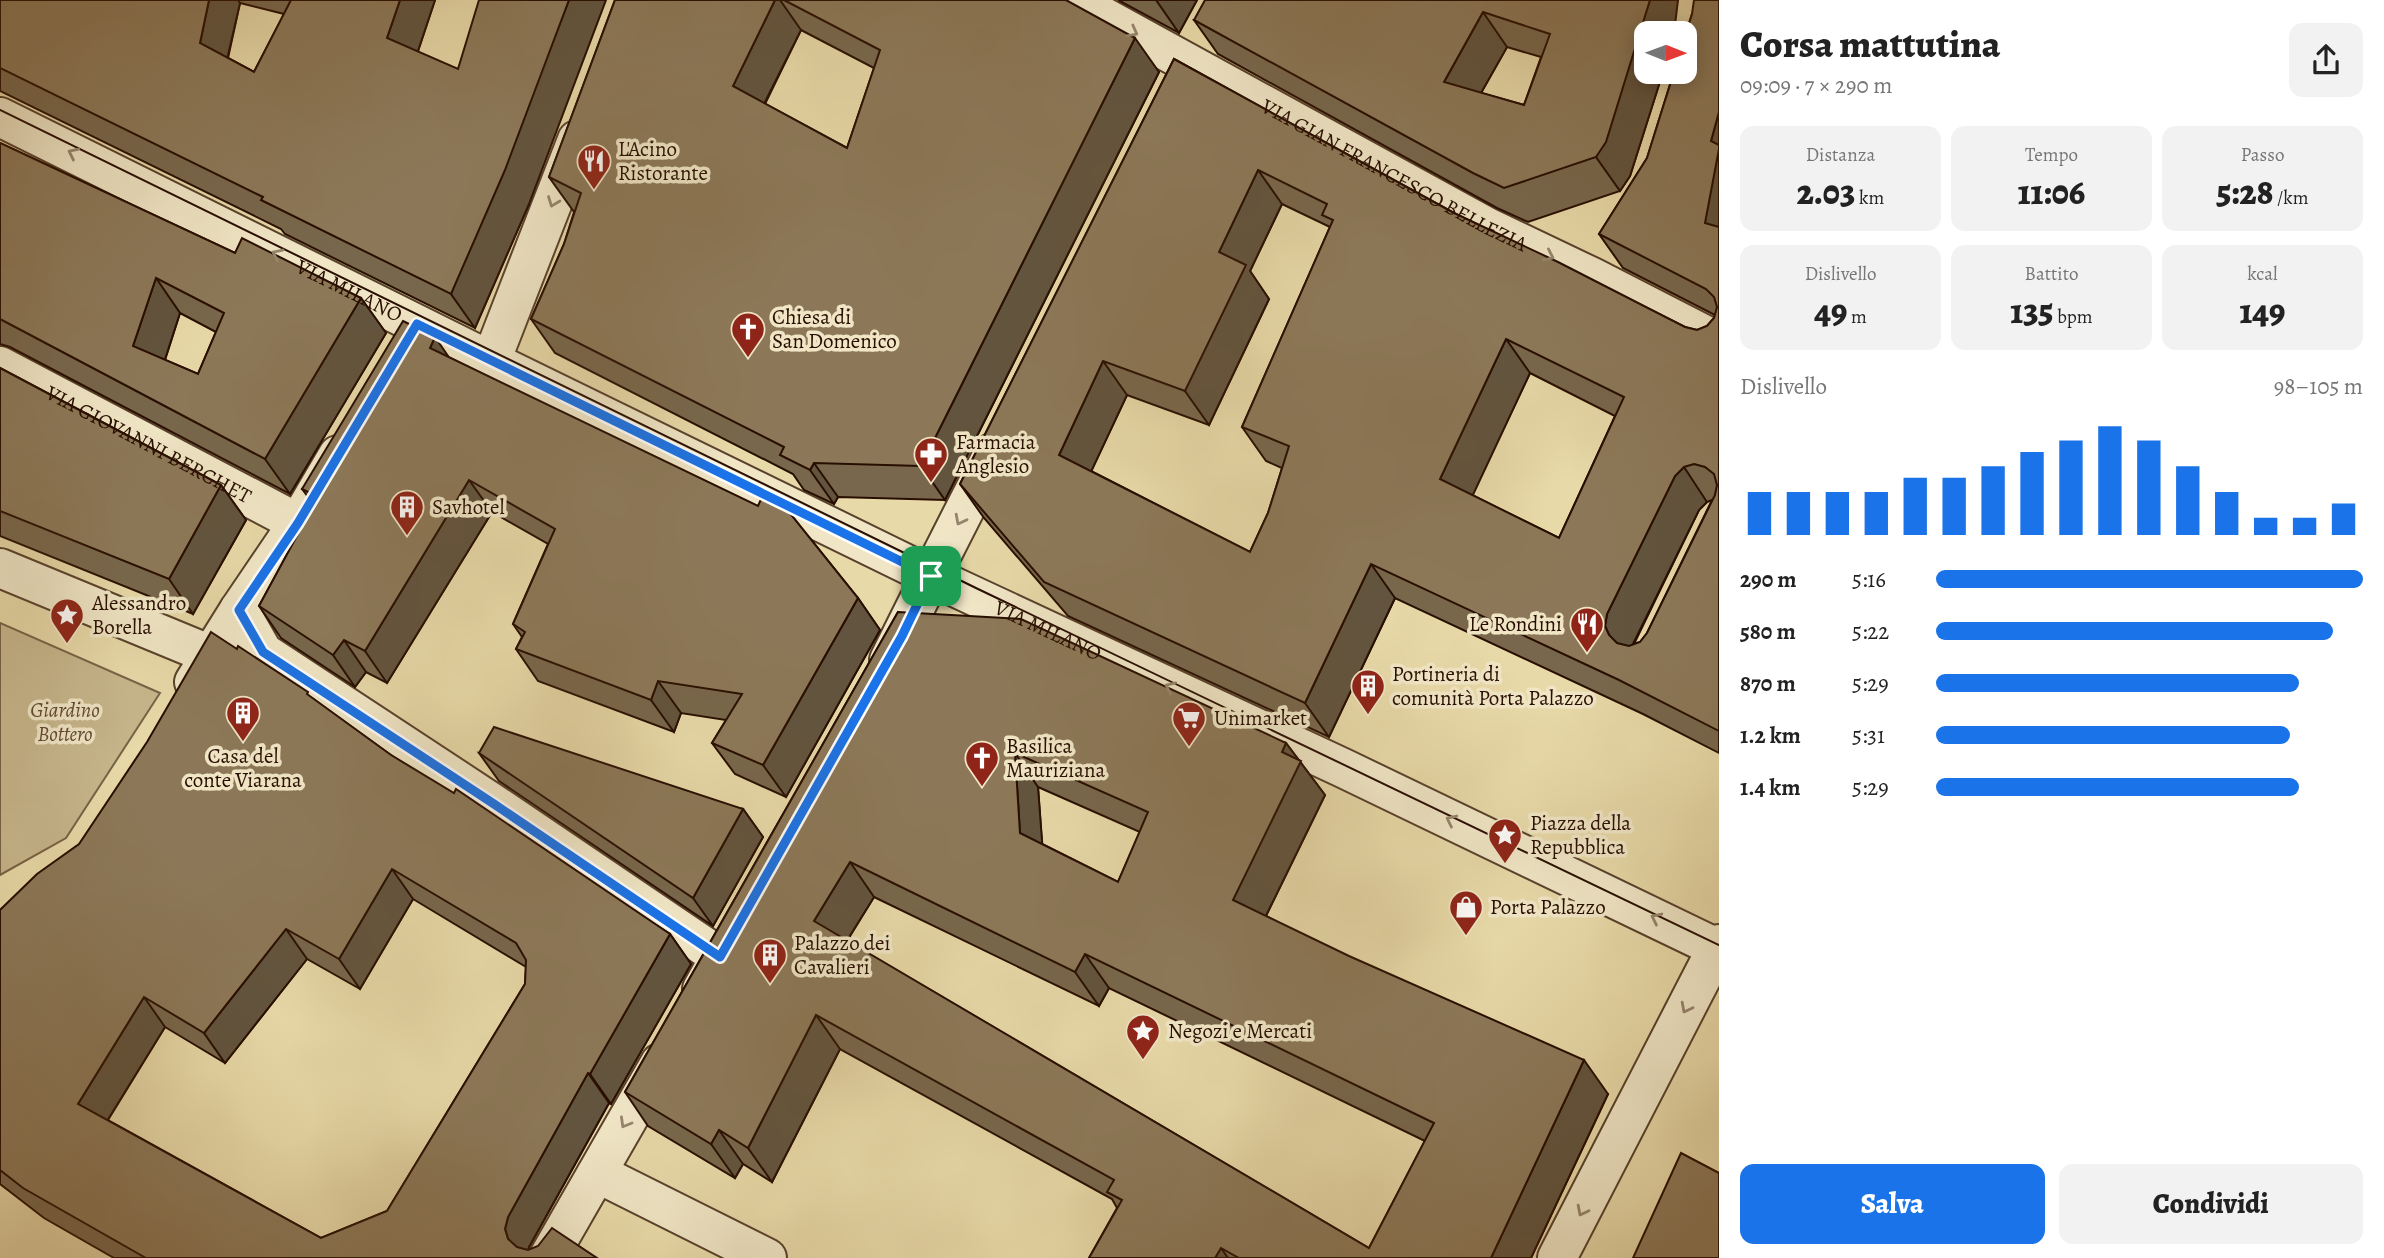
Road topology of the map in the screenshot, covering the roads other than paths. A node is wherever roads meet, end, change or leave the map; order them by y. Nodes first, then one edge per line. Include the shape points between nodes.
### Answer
1 (1073, 0) edge
2 (1197, 47) junction
3 (1170, 99) edge
4 (587, 113) edge
5 (0, 117) edge
6 (1614, 242) edge
7 (1592, 276) junction
8 (1719, 342) edge
9 (491, 361) junction
10 (0, 366) edge
11 (1011, 419) edge
12 (353, 430) edge
13 (298, 523) junction
14 (0, 568) edge
15 (931, 576) junction
16 (239, 610) junction
17 (211, 655) junction
18 (875, 684) edge
19 (174, 717) edge
20 (739, 923) edge
21 (1718, 946) edge
22 (720, 957) junction
23 (597, 1173) junction
24 (548, 1258) edge
25 (766, 1258) edge
26 (1557, 1258) edge

1 -> 2 street, VIA GIAN FRANCESCO BELLEZIA
2 - 3 street
2 -> 7 street, VIA GIAN FRANCESCO BELLEZIA via 1487,227
4 -> 9 street
9 -> 5 street, VIA MILANO via 408,339
6 - 7 street
7 - 8 street, VIA GIAN FRANCESCO BELLEZIA
9 - 15 street, VIA MILANO
10 - 13 street, VIA GIOVANNI BERCHET
11 -> 15 street
12 - 13 street
13 - 16 street
14 - 17 street
15 - 18 street
21 -> 15 street, VIA MILANO
16 - 17 street
16 - 22 street via 263,652
17 - 19 street
20 - 22 street
21 -> 26 street
22 -> 23 street
23 - 24 street
23 - 25 street

